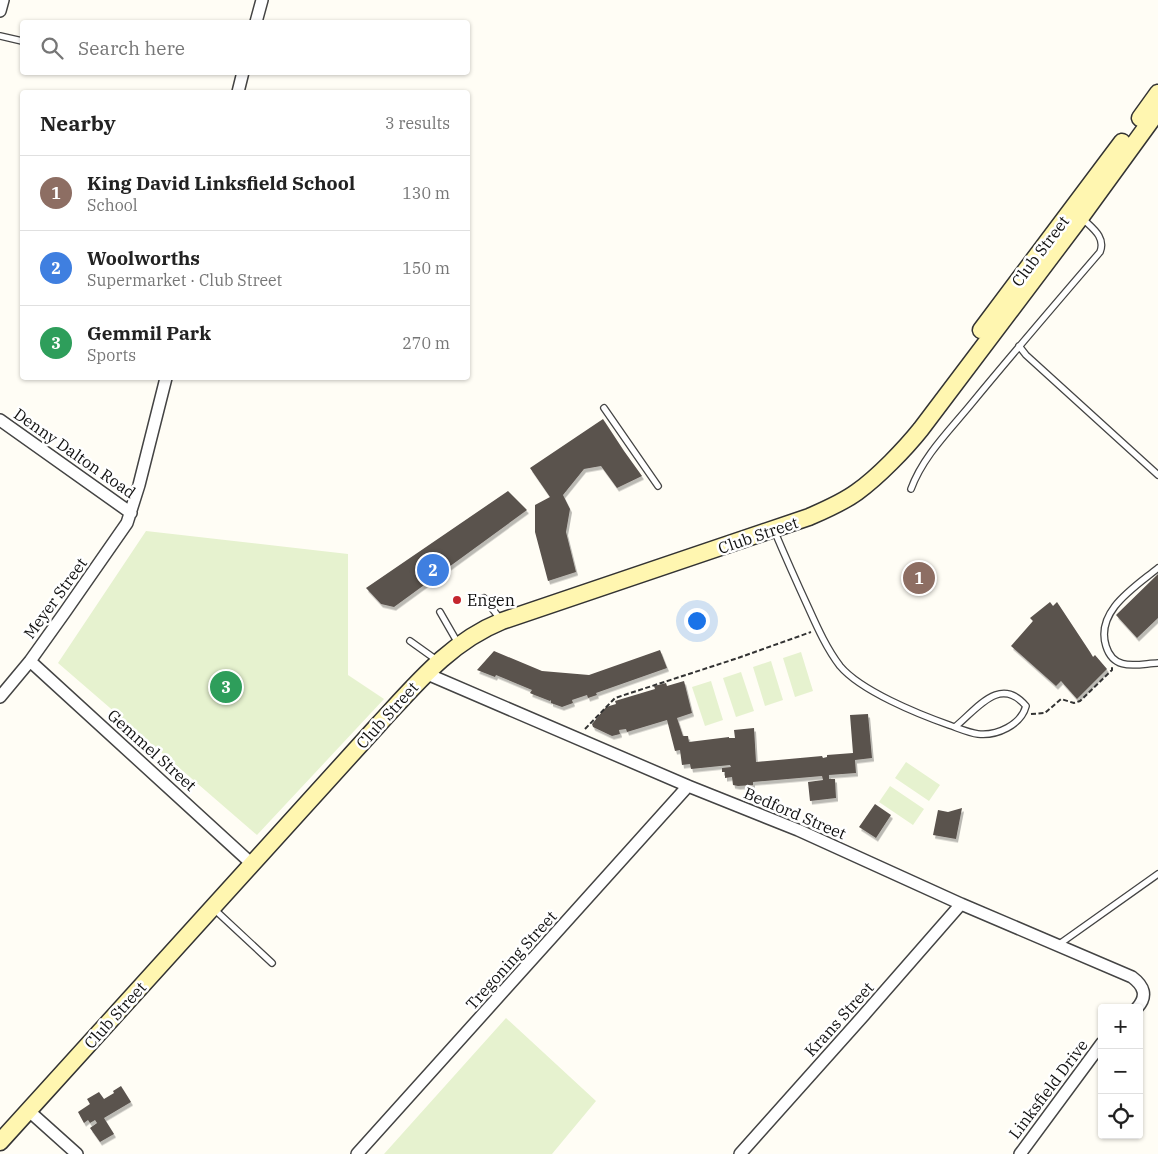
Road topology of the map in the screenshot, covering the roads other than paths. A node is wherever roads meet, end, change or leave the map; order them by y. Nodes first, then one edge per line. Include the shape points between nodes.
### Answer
1 (3, 0) edge
2 (262, 0) edge
3 (0, 11) edge
4 (257, 20) edge
5 (0, 36) edge
6 (20, 41) edge
7 (242, 75) edge
8 (238, 90) edge
9 (1158, 93) edge
10 (1158, 111) edge
11 (1076, 213) junction
12 (1019, 346) junction
13 (165, 380) edge
14 (604, 408) dead end
15 (0, 420) edge
16 (1158, 475) edge
17 (658, 486) dead end
18 (911, 489) dead end
19 (131, 513) junction
20 (773, 528) junction
21 (1158, 568) edge
22 (484, 598) dead end
23 (440, 612) dead end
24 (502, 621) junction
25 (410, 641) dead end
26 (458, 645) junction
27 (30, 661) junction
28 (438, 661) junction
29 (1158, 663) edge
30 (425, 673) junction
31 (0, 697) edge
32 (955, 727) junction
33 (688, 786) junction
34 (252, 864) junction
35 (1158, 874) edge
36 (961, 904) junction
37 (212, 908) junction
38 (1058, 946) junction
39 (272, 963) dead end
40 (1140, 1004) edge
41 (1098, 1049) edge
42 (29, 1111) junction
43 (0, 1142) edge
44 (77, 1154) edge
45 (357, 1154) edge
46 (740, 1154) edge
47 (1020, 1154) edge

1 - 3 street
2 - 4 street
5 - 6 lane
7 - 8 street
9 - 11 main road, Club Street
10 - 11 main road, Club Street
11 - 12 lane via 1098,233 1102,243 1100,252
11 - 20 main road, Club Street via 900,438 892,459 858,492 843,501
12 - 16 lane
12 - 18 lane via 926,459
13 - 19 street, Meyer Street
14 - 17 lane
15 - 19 street, Denny Dalton Road
19 - 27 street, Meyer Street via 116,540
20 - 24 main road, Club Street
20 - 32 lane via 818,629 842,668 912,712
21 - 29 lane via 1122,598 1108,616 1103,635 1110,657 1118,662 1130,666
22 - 24 lane
23 - 26 lane
24 - 26 main road, Club Street
25 - 28 lane
26 - 28 main road, Club Street
27 - 31 street, Meyer Street
27 - 34 street, Gemmel Street
28 - 30 main road, Club Street
30 - 33 street, Bedford Street
30 - 34 main road, Club Street
32 - 32 lane via 978,734 995,732 1024,715 1026,706 1009,692 995,694
33 - 36 street, Bedford Street via 798,830
33 - 45 street, Tregoning Street
34 - 37 main road, Club Street
35 - 38 lane
36 - 38 street, Bedford Street
36 - 46 street, Krans Street
37 - 39 lane
37 - 42 main road, Club Street
38 - 40 street, Bedford Street via 1132,977 1145,992
41 - 47 street, Linksfield Drive
42 - 43 main road, Club Street
42 - 44 street

